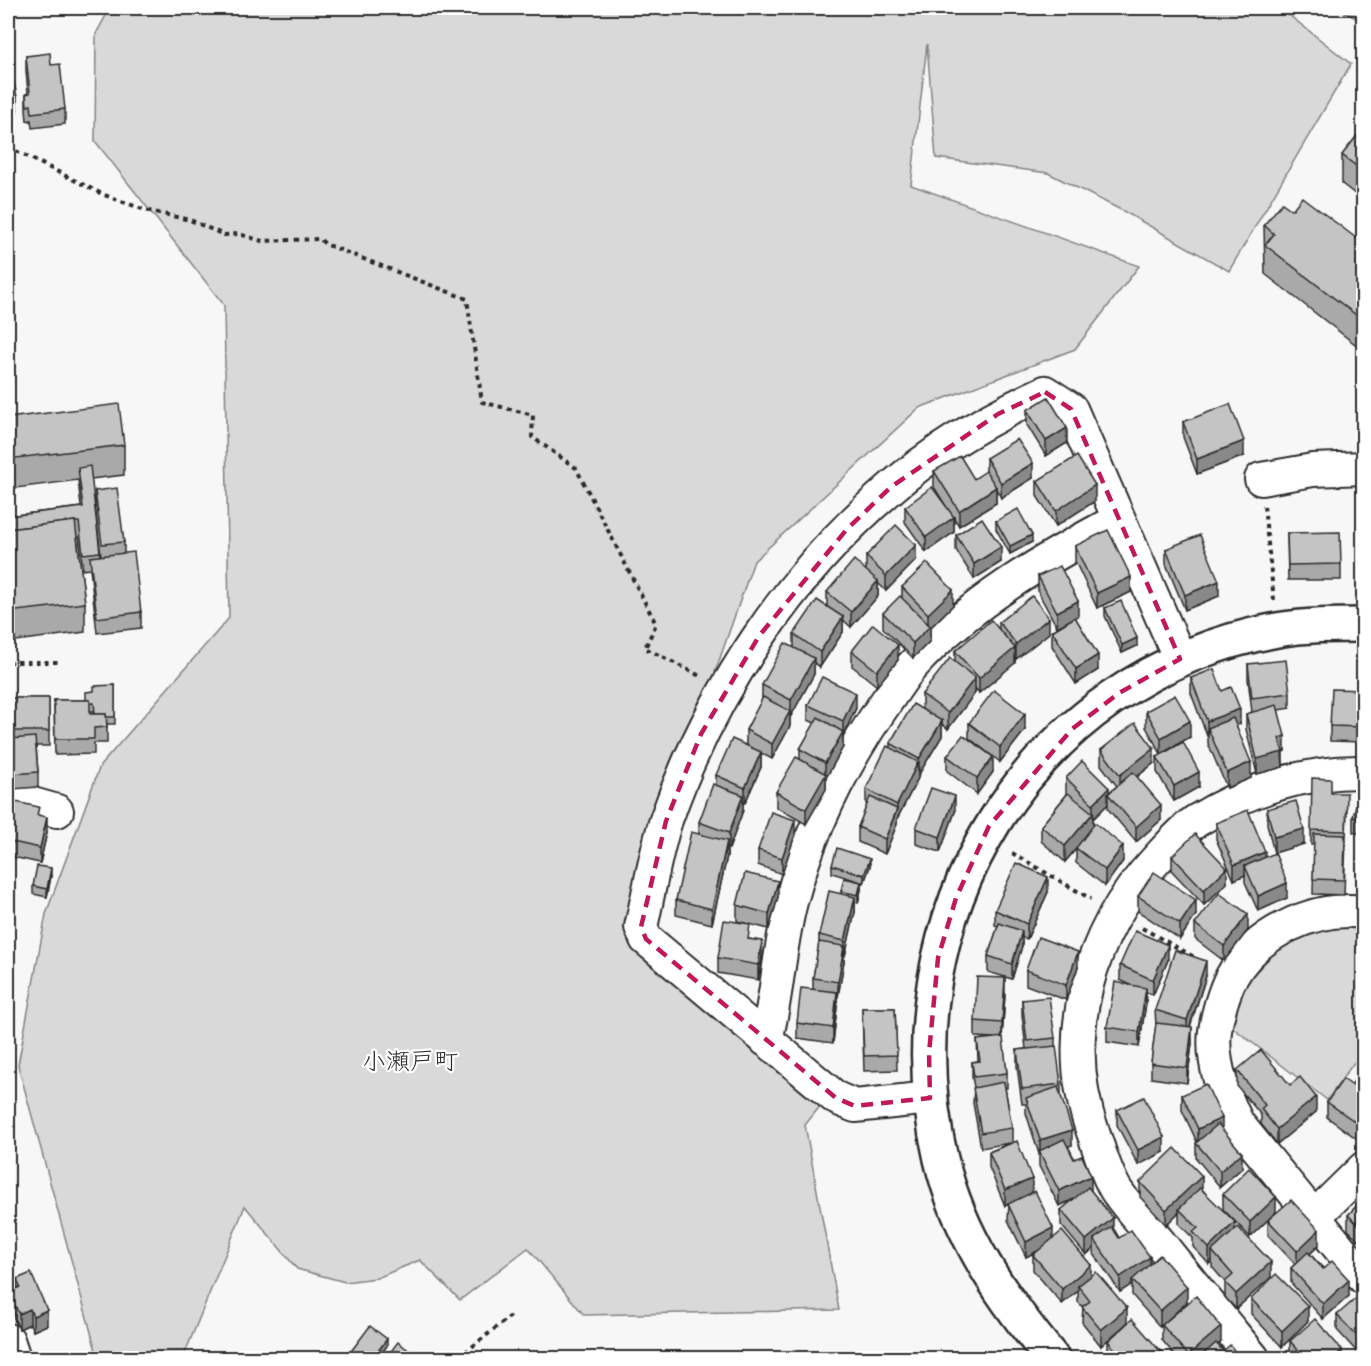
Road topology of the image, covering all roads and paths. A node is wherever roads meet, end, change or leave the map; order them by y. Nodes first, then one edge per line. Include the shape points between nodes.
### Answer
1 (8, 147) edge
2 (1364, 468) edge
3 (1261, 479) joint
4 (1118, 520) junction
5 (1275, 610) dead end
6 (1364, 625) edge
7 (1180, 659) junction
8 (8, 662) edge
9 (59, 662) dead end
10 (727, 690) junction
11 (1364, 772) edge
12 (8, 797) edge
13 (57, 811) dead end
14 (1364, 912) edge
15 (766, 1040) junction
16 (930, 1098) junction
17 (1364, 1168) edge
18 (1314, 1217) junction
19 (1364, 1278) edge
20 (512, 1315) dead end
21 (8, 1340) edge
22 (14, 1359) edge
23 (458, 1359) edge
24 (1052, 1359) edge
25 (1253, 1359) edge

1 - 10 path via 102,194 145,210 190,220 224,236 320,239 467,299 482,402 533,415 532,436 576,468 656,624 645,648
2 - 3 street via 1312,470
3 - 5 path
4 - 7 street
4 - 10 street via 1071,409 1045,392 998,414 891,487 792,591
4 - 15 street via 1043,560 949,630 911,667 877,715 837,783 807,848 781,938
6 - 7 street via 1278,629
7 - 16 street via 1119,693 1072,729 989,826 956,898 938,958 929,1053
8 - 9 path
10 - 15 street via 701,734 666,821 641,927 646,939
11 - 25 street via 1297,778 1254,793 1194,823 1141,876 1115,912 1084,988 1078,1040 1080,1081 1093,1133 1115,1188
12 - 13 street
14 - 18 street via 1342,909 1306,917 1255,948 1231,978 1215,1031 1225,1098 1238,1124
15 - 16 street via 837,1098 855,1106
16 - 24 street via 948,1182 984,1268
17 - 18 street
18 - 19 street
20 - 23 path
21 - 22 street

